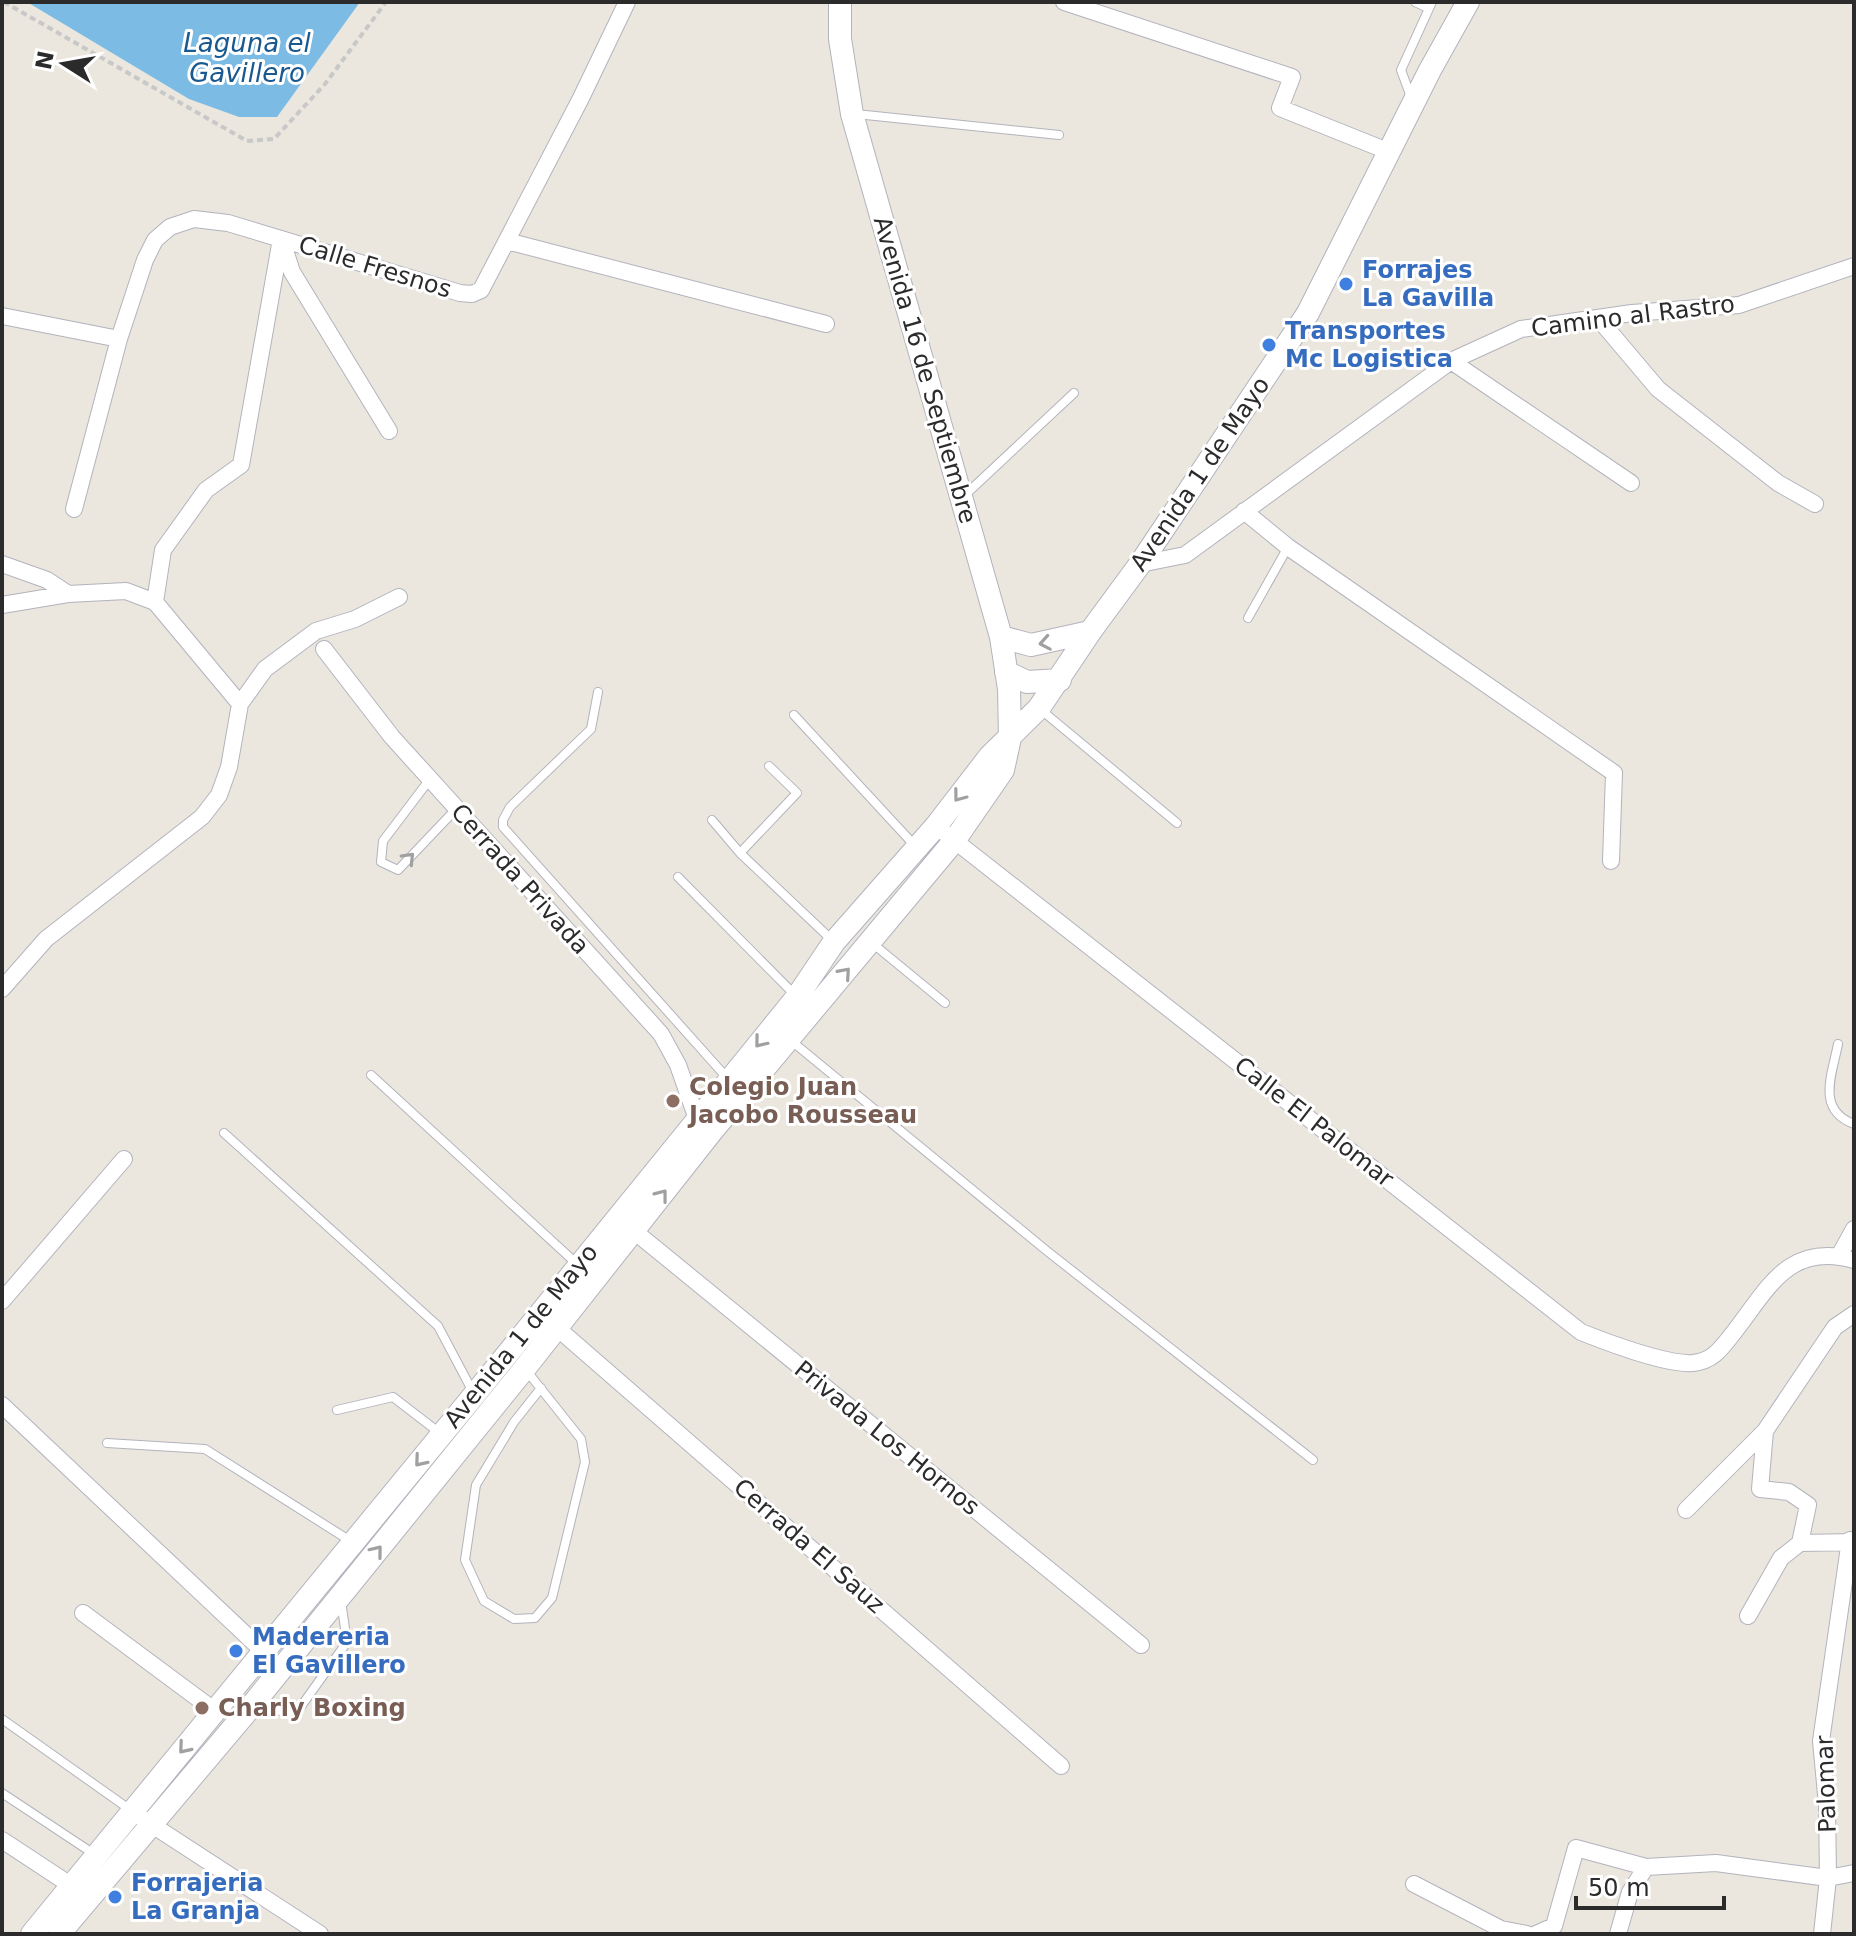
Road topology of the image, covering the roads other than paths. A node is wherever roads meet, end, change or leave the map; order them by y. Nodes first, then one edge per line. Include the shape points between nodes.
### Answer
1 (627, 2) edge
2 (840, 2) edge
3 (1064, 2) edge
4 (1415, 2) edge
5 (1468, 2) edge
6 (1430, 5) edge
7 (1413, 102) junction
8 (852, 114) junction
9 (1059, 135) dead end
10 (1390, 152) junction
11 (281, 239) junction
12 (507, 241) junction
13 (1854, 266) edge
14 (2, 316) edge
15 (1598, 318) junction
16 (826, 324) dead end
17 (119, 339) junction
18 (1451, 361) junction
19 (1074, 393) dead end
20 (389, 431) dead end
21 (1631, 483) dead end
22 (961, 498) junction
23 (1815, 504) dead end
24 (74, 509) dead end
25 (1244, 511) junction
26 (1288, 547) junction
27 (2, 564) edge
28 (1140, 564) junction
29 (68, 594) junction
30 (399, 597) dead end
31 (155, 602) junction
32 (2, 605) edge
33 (1248, 618) dead end
34 (1090, 632) junction
35 (1001, 637) junction
36 (324, 649) dead end
37 (1006, 672) junction
38 (1060, 680) junction
39 (598, 692) dead end
40 (240, 704) junction
41 (1039, 708) junction
42 (794, 715) dead end
43 (1010, 738) junction
44 (769, 766) dead end
45 (430, 779) junction
46 (457, 808) junction
47 (712, 820) dead end
48 (1177, 823) dead end
49 (936, 826) junction
50 (954, 841) junction
51 (917, 848) junction
52 (740, 853) junction
53 (1611, 861) dead end
54 (678, 877) dead end
55 (834, 942) junction
56 (871, 942) junction
57 (2, 989) edge
58 (797, 997) junction
59 (945, 1003) dead end
60 (788, 1038) junction
61 (1838, 1044) dead end
62 (371, 1075) dead end
63 (729, 1080) junction
64 (697, 1119) junction
65 (1854, 1124) edge
66 (224, 1133) dead end
67 (124, 1159) dead end
68 (1854, 1229) edge
69 (634, 1231) junction
70 (1846, 1258) edge
71 (578, 1265) junction
72 (2, 1301) edge
73 (1854, 1314) edge
74 (556, 1327) junction
75 (525, 1368) junction
76 (541, 1388) junction
77 (475, 1394) junction
78 (2, 1405) edge
79 (337, 1410) dead end
80 (1765, 1431) junction
81 (442, 1434) junction
82 (107, 1443) dead end
83 (1313, 1460) dead end
84 (1686, 1510) dead end
85 (1852, 1541) edge
86 (352, 1542) junction
87 (1800, 1543) junction
88 (341, 1596) junction
89 (83, 1613) dead end
90 (1748, 1616) dead end
91 (1141, 1645) dead end
92 (264, 1652) junction
93 (249, 1709) junction
94 (215, 1711) junction
95 (2, 1719) edge
96 (1061, 1766) dead end
97 (2, 1793) edge
98 (132, 1811) junction
99 (151, 1824) junction
100 (2, 1840) edge
101 (105, 1862) junction
102 (1646, 1867) junction
103 (1854, 1873) edge
104 (1828, 1878) junction
105 (71, 1884) junction
106 (1414, 1884) dead end
107 (89, 1898) junction
108 (32, 1934) edge
109 (59, 1934) edge
110 (320, 1934) edge
111 (1527, 1934) edge
112 (1536, 1934) edge
113 (1618, 1934) edge
114 (1822, 1934) edge

1 - 12 street, Calle Fresnos
2 - 8 main road, Avenida 16 de Septiembre
3 - 10 street via 1292,77 1280,108
4 - 6 lane
5 - 7 main road, Avenida 1 de Mayo
6 - 7 lane via 1401,70
7 - 10 main road, Avenida 1 de Mayo
8 - 9 lane
8 - 22 main road, Avenida 16 de Septiembre
10 - 28 main road, Avenida 1 de Mayo via 1308,313
11 - 12 street, Calle Fresnos via 472,294 481,290
11 - 17 street, Calle Fresnos via 205,220 170,227 155,240 145,260
11 - 20 street via 292,272
11 - 31 street via 241,465 206,490 163,550
12 - 16 street
13 - 15 street, Camino al Rastro via 1739,305
14 - 17 street
15 - 18 street, Camino al Rastro via 1521,329
15 - 23 street via 1658,389 1778,483
17 - 24 street, Calle Fresnos
18 - 21 street
18 - 25 street, Camino al Rastro
19 - 22 lane
22 - 35 main road, Avenida 16 de Septiembre
25 - 26 street
25 - 28 street, Camino al Rastro via 1185,555
26 - 33 lane
26 - 53 street via 1614,773
27 - 29 street via 47,580
28 - 34 main road, Avenida 1 de Mayo
29 - 31 street via 126,591
29 - 32 street
30 - 40 street via 316,631 265,669
31 - 40 street
34 -> 35 main road via 1031,645
34 - 38 main road, Avenida 1 de Mayo
35 - 37 main road, Avenida 16 de Septiembre
36 - 45 street, Cerrada Privada
37 - 38 main road via 1027,682
37 - 43 main road, Avenida 16 de Septiembre
38 - 41 main road, Avenida 1 de Mayo
39 - 63 lane via 591,729 510,807 503,827
40 - 57 street via 229,767 219,795 202,817 46,939
41 - 43 main road, Avenida 1 de Mayo
41 - 48 lane
42 - 51 lane
43 -> 49 main road, Avenida 1 de Mayo
43 - 50 main road, Avenida 1 de Mayo via 1003,770
44 - 52 lane via 797,793
45 - 46 street, Cerrada Privada
45 -> 46 lane via 383,841 381,862 398,870
46 - 64 street, Cerrada Privada via 661,1034
47 - 52 lane
49 - 50 street, Calle El Palomar
49 - 51 main road, Avenida 1 de Mayo
50 - 56 main road, Avenida 1 de Mayo
50 - 70 street, Calle El Palomar via 1581,1332 1692,1363 1716,1356 1785,1268 1809,1256
51 - 55 main road, Avenida 1 de Mayo
52 - 55 lane
54 - 58 lane
55 - 58 main road, Avenida 1 de Mayo
56 - 59 lane
60 -> 56 main road, Avenida 1 de Mayo
58 -> 63 main road, Avenida 1 de Mayo
69 -> 60 main road, Avenida 1 de Mayo
60 - 83 lane
61 - 65 lane via 1828,1099 1834,1113
62 - 71 lane
63 - 64 main road, Avenida 1 de Mayo
64 - 71 main road, Avenida 1 de Mayo
66 - 77 lane via 438,1326
67 - 72 street
68 - 70 street
69 - 74 main road, Avenida 1 de Mayo
69 - 91 street, Privada Los Hornos
71 - 77 main road, Avenida 1 de Mayo
73 - 80 street via 1835,1327
74 - 75 main road, Avenida 1 de Mayo
74 - 96 street, Cerrada El Sauz
75 - 76 lane
88 -> 75 main road, Avenida 1 de Mayo
76 - 76 lane via 581,1439 585,1462 552,1598 535,1618 514,1619 484,1601 465,1560 476,1485
77 - 81 main road, Avenida 1 de Mayo
78 - 92 street
79 - 81 lane via 393,1397
80 - 84 street
80 - 87 street via 1760,1489 1789,1492 1808,1505
81 -> 86 main road, Avenida 1 de Mayo
82 - 86 lane via 205,1449
85 - 87 street
85 - 104 street, Palomar via 1821,1741
86 - 92 main road, Avenida 1 de Mayo
87 - 90 street via 1781,1558
88 - 93 main road, Avenida 1 de Mayo
88 - 93 lane via 347,1642 297,1712
89 - 94 street
92 - 94 main road, Avenida 1 de Mayo
93 - 99 main road, Avenida 1 de Mayo
94 -> 98 main road, Avenida 1 de Mayo
95 - 98 lane
97 - 101 lane
98 - 99 street
98 - 101 main road, Avenida 1 de Mayo
99 - 101 main road, Avenida 1 de Mayo
99 - 110 street
100 - 105 street
101 - 105 main road, Avenida 1 de Mayo
101 - 107 main road, Avenida 1 de Mayo
102 - 104 street via 1716,1863
102 - 112 street via 1576,1848 1554,1926
102 - 113 street via 1630,1892
103 - 104 street
104 - 114 street, Palomar
105 - 107 street
105 - 108 main road, Avenida 1 de Mayo
106 - 111 street via 1501,1929
107 - 109 main road, Avenida 1 de Mayo

